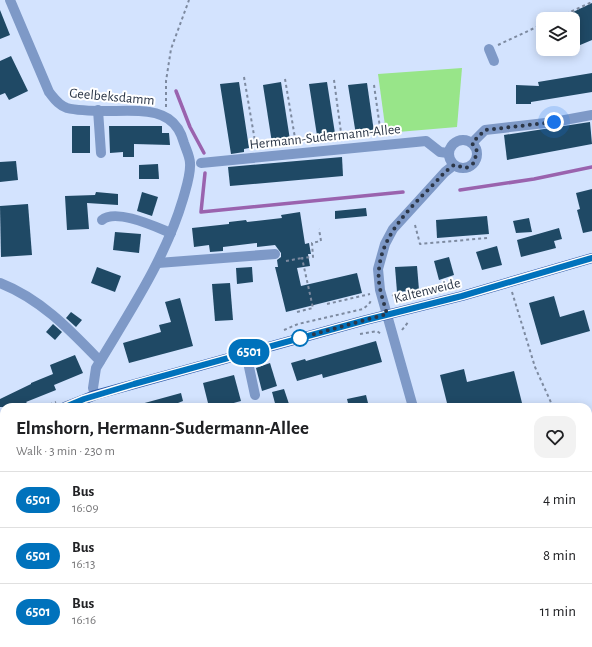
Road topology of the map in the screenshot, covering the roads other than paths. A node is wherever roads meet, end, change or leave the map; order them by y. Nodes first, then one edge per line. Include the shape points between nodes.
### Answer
1 (10, 0) edge
2 (489, 49) road end
3 (494, 60) dead end
4 (98, 110) junction
5 (592, 114) edge
6 (472, 143) junction
7 (101, 153) dead end
8 (448, 153) junction
9 (200, 163) dead end
10 (454, 165) junction
11 (102, 220) dead end
12 (171, 233) junction
13 (275, 254) dead end
14 (592, 258) edge
15 (158, 263) junction
16 (0, 283) edge
17 (387, 314) junction
18 (246, 353) junction
19 (100, 361) junction
20 (95, 395) junction
21 (255, 396) dead end
22 (85, 403) edge
23 (412, 403) edge

1 - 4 street, Geelbeksdamm via 49,92 56,102 66,108
2 - 3 street
4 - 7 street
4 - 12 street, Geelbeksdamm via 140,111 166,116 175,123 182,135 190,164 187,186
5 - 6 street via 554,122 485,130
6 - 8 street via 464,139 455,142
6 - 10 street via 477,151 474,163 466,168
8 - 9 street, Hermann-Sudermann-Allee via 440,152 426,141
8 - 10 street via 449,160
10 - 17 street via 404,215 385,244 378,270 380,290
11 - 12 street via 111,215 121,216
12 - 15 street, Geelbeksdamm
13 - 15 street
14 - 17 main road, Kaltenweide via 462,296
15 - 19 street, Geelbeksdamm
16 - 19 street via 18,290 47,308
17 - 18 main road, Kaltenweide
17 - 23 street
18 - 20 main road, Kaltenweide
18 - 21 street
19 - 20 street, Geelbeksdamm via 94,379
20 - 22 main road, Kaltenweide

